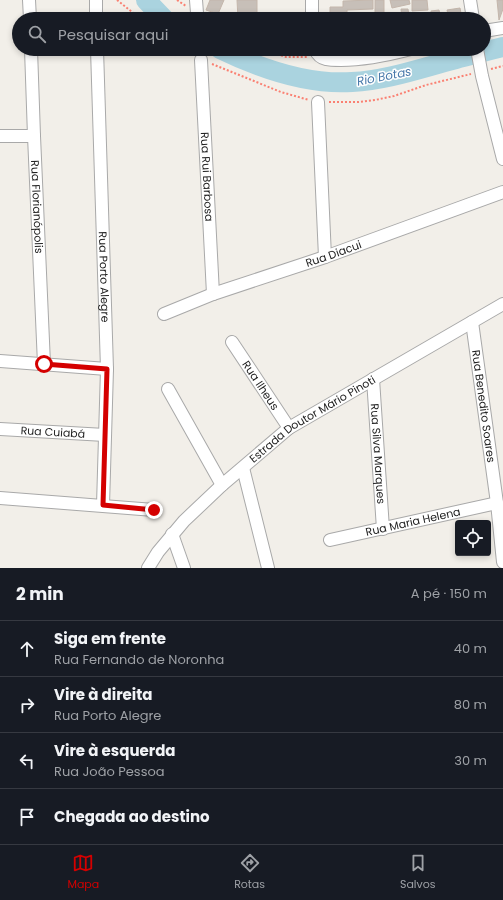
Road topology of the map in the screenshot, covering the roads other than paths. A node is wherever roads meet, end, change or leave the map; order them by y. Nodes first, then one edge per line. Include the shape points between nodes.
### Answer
1 (29, 0) edge
2 (96, 0) edge
3 (196, 0) edge
4 (312, 0) edge
5 (470, 0) edge
6 (30, 12) edge
7 (96, 12) edge
8 (197, 12) edge
9 (312, 12) edge
10 (472, 12) edge
11 (503, 28) edge
12 (491, 30) edge
13 (32, 56) edge
14 (97, 56) edge
15 (322, 56) edge
16 (382, 56) edge
17 (478, 56) edge
18 (201, 60) road end
19 (318, 102) road end
20 (0, 136) edge
21 (34, 136) junction
22 (503, 159) edge
23 (503, 192) edge
24 (325, 257) junction
25 (213, 294) junction
26 (503, 304) edge
27 (164, 314) dead end
28 (472, 322) junction
29 (232, 342) dead end
30 (0, 361) edge
31 (44, 364) junction
32 (107, 369) junction
33 (373, 379) junction
34 (168, 389) dead end
35 (289, 428) junction
36 (0, 429) edge
37 (105, 435) junction
38 (243, 468) junction
39 (222, 485) junction
40 (0, 498) edge
41 (497, 503) junction
42 (103, 505) junction
43 (154, 510) dead end
44 (383, 528) junction
45 (172, 534) junction
46 (330, 540) dead end
47 (503, 562) edge
48 (148, 568) edge
49 (184, 568) edge
50 (268, 568) edge

1 - 6 street
2 - 7 street
3 - 8 street
4 - 9 street
5 - 10 street
11 - 12 street
13 - 21 street, Rua Florianópolis
14 - 32 street, Rua Porto Alegre
15 - 16 street via 326,59 355,60
17 - 22 street
18 - 25 street, Rua Rui Barbosa
19 - 24 street
20 - 21 street
21 - 31 street, Rua Florianópolis
23 - 24 street, Rua Diacui
24 - 25 street, Rua Diacui
25 - 27 street, Rua Diacui
26 - 28 street, Estrada Doutor Mário Pinoti
28 - 33 street, Estrada Doutor Mário Pinoti
28 - 41 street, Rua Benedito Soares
29 - 35 street, Rua Ilheus
30 - 31 street
31 - 32 street
32 - 37 street, Rua Porto Alegre
33 - 35 street, Estrada Doutor Mário Pinoti
33 - 44 street, Rua Silva Marques
34 - 39 street
35 - 38 street, Estrada Doutor Mário Pinoti
36 - 37 street, Rua Cuiabá
37 - 42 street, Rua Porto Alegre
38 - 39 street, Estrada Doutor Mário Pinoti
38 - 50 street
39 - 45 street, Estrada Doutor Mário Pinoti
40 - 42 street
41 - 44 street, Rua Maria Helena
41 - 47 street, Rua Benedito Soares
42 - 43 street
44 - 46 street, Rua Maria Helena
45 - 48 street, Estrada Doutor Mário Pinoti
45 - 49 street

